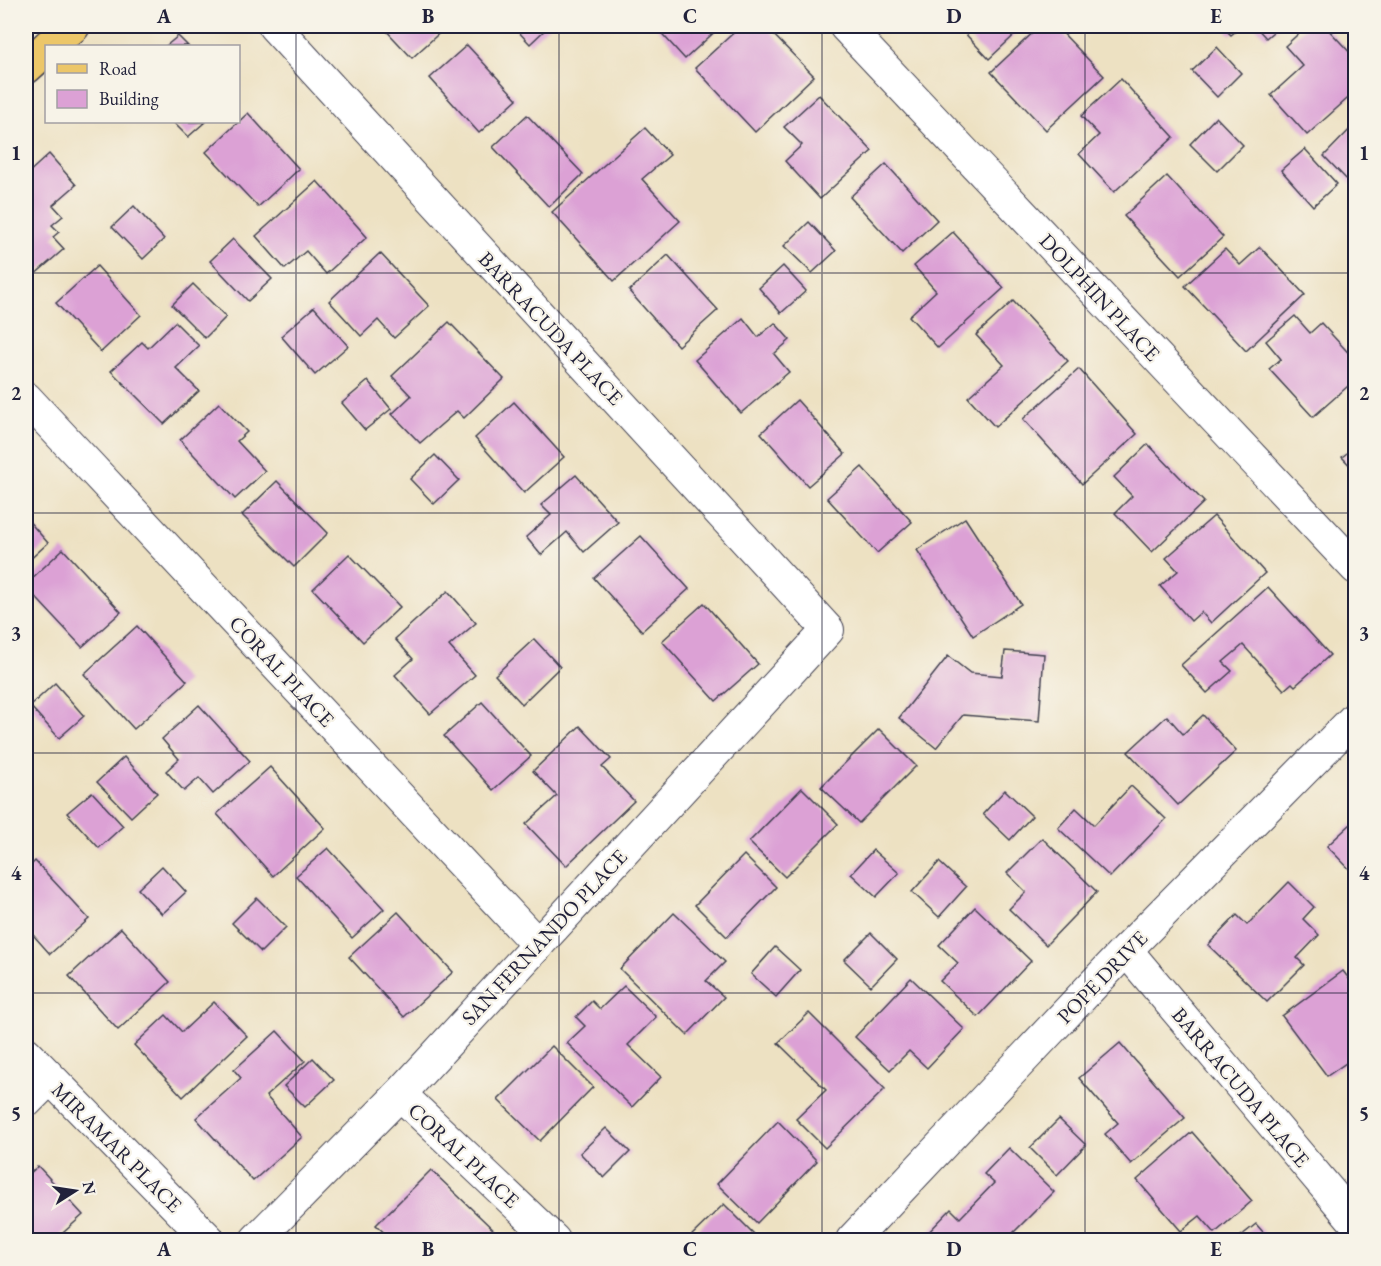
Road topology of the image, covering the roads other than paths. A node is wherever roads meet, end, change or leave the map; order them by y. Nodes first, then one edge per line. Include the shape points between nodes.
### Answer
1 (73, 26) edge
2 (274, 26) edge
3 (845, 26) edge
4 (51, 45) edge
5 (45, 51) edge
6 (26, 68) edge
7 (26, 398) edge
8 (1356, 568) edge
9 (828, 630) joint
10 (1356, 717) edge
11 (538, 945) junction
12 (1126, 950) junction
13 (26, 1053) edge
14 (49, 1079) junction
15 (400, 1094) junction
16 (26, 1102) edge
17 (1356, 1223) edge
18 (209, 1240) edge
19 (256, 1240) edge
20 (554, 1240) edge
21 (852, 1240) edge

1 - 4 main road
2 - 9 street, BARRACUDA PLACE
3 - 8 street, DOLPHIN PLACE
5 - 6 main road
7 - 11 street, CORAL PLACE
9 - 11 street, SAN FERNANDO PLACE
10 - 12 street, POPE DRIVE
11 - 15 street, SAN FERNANDO PLACE
12 - 17 street, BARRACUDA PLACE
12 - 21 street, POPE DRIVE
13 - 14 street, MIRAMAR PLACE
14 - 16 street
14 - 18 street, MIRAMAR PLACE
15 - 19 street, SAN FERNANDO PLACE
15 - 20 street, CORAL PLACE

